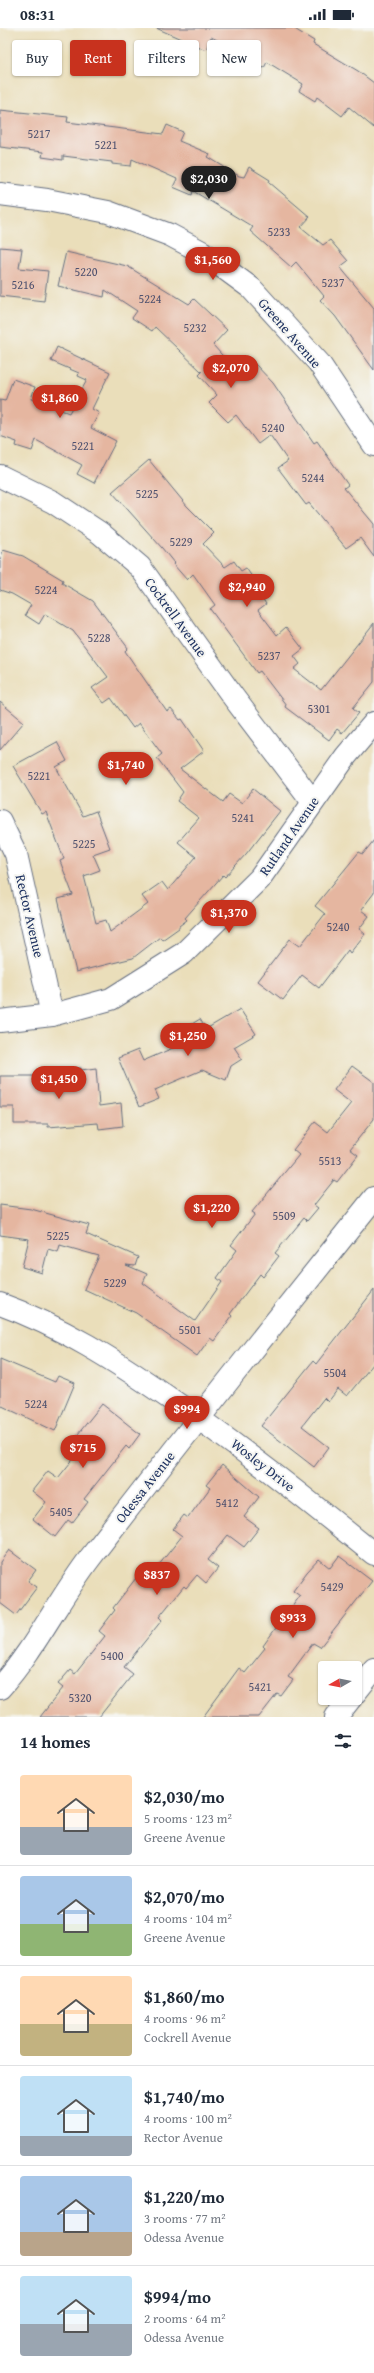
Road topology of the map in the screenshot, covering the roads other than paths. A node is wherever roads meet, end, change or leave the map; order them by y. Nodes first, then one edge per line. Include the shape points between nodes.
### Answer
1 (0, 194) edge
2 (374, 445) edge
3 (0, 476) edge
4 (374, 723) edge
5 (313, 802) junction
6 (0, 821) edge
7 (52, 1015) junction
8 (0, 1020) edge
9 (374, 1198) edge
10 (0, 1304) edge
11 (198, 1417) junction
12 (374, 1554) edge
13 (374, 1669) edge
14 (4, 1676) edge
15 (362, 1684) edge
16 (345, 1705) edge
17 (336, 1717) edge

1 - 2 street, Greene Avenue via 108,212 170,235 202,252 251,288 319,363
3 - 5 street, Cockrell Avenue via 14,481 65,510 100,533 140,567
4 - 5 street, Rutland Avenue
5 - 7 street, Rutland Avenue via 260,878 184,954 111,999
6 - 7 street, Rector Avenue via 16,854
7 - 8 street, Rutland Avenue
9 - 11 street, Odessa Avenue
10 - 11 street, Wosley Drive via 24,1313 112,1358
11 - 12 street, Wosley Drive via 229,1438
11 - 14 street, Odessa Avenue via 70,1583
13 - 15 street
16 - 17 street

